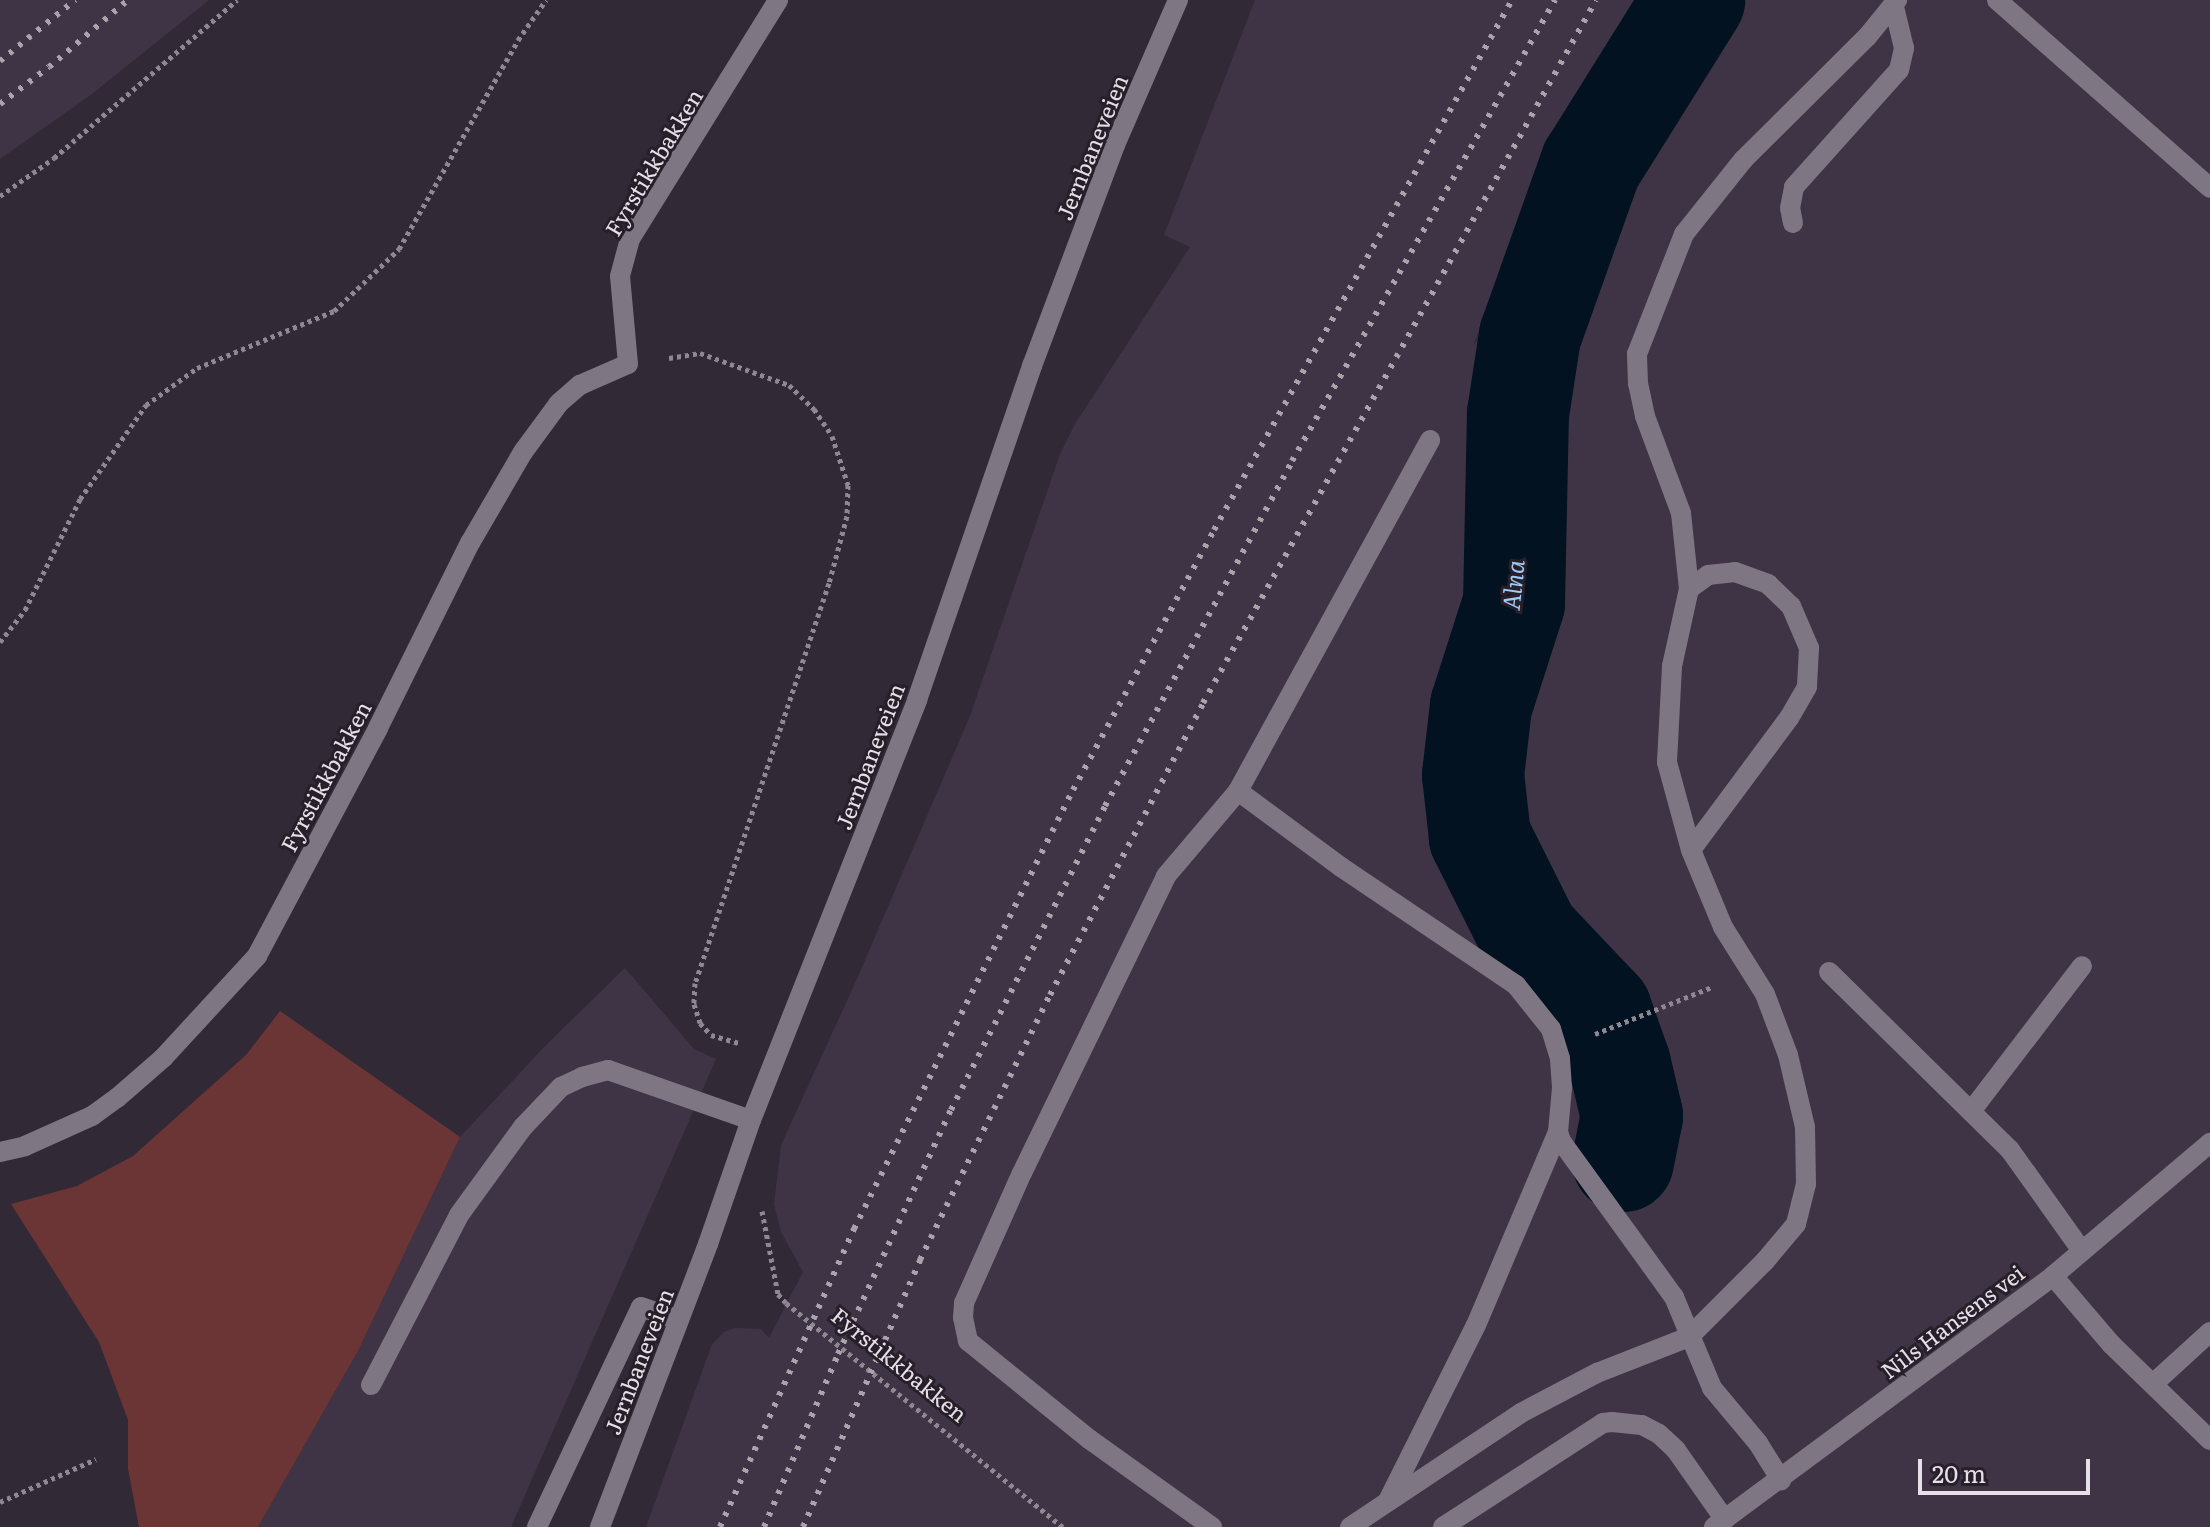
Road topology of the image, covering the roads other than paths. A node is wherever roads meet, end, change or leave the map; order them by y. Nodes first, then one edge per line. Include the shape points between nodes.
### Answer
1 (778, 0) edge
2 (1178, 0) edge
3 (1997, 0) edge
4 (1896, 4) edge
5 (2210, 188) edge
6 (1793, 223) dead end
7 (1430, 440) dead end
8 (1689, 589) junction
9 (1238, 791) junction
10 (1691, 850) junction
11 (2082, 966) dead end
12 (1829, 972) dead end
13 (1972, 1110) junction
14 (751, 1120) junction
15 (1558, 1132) junction
16 (2210, 1143) edge
17 (0, 1152) edge
18 (2082, 1251) junction
19 (2053, 1276) junction
20 (679, 1320) junction
21 (2210, 1332) edge
22 (1689, 1337) junction
23 (2153, 1384) junction
24 (371, 1385) dead end
25 (2210, 1440) edge
26 (1781, 1480) junction
27 (1387, 1502) junction
28 (1720, 1524) edge
29 (537, 1527) edge
30 (600, 1527) edge
31 (1212, 1527) edge
32 (1350, 1527) edge
33 (1443, 1527) edge

1 - 17 street, Fyrstikkbakken via 630,239 620,276 628,364 580,385 559,403 523,452 470,543 257,956 127,1090 92,1116
2 - 14 street, Jernbaneveien via 1115,145 917,700
3 - 5 street
4 - 6 street via 1904,48 1899,70 1794,187
4 - 8 street via 1743,160 1684,234 1637,354 1645,416 1681,513
7 - 9 street
8 - 10 street via 1672,666 1667,762
8 - 10 street via 1708,575 1735,572 1768,584 1791,606 1809,648 1807,687 1789,718
9 - 15 street via 1481,959 1538,1008 1560,1059
9 - 31 street via 1166,876 1022,1173 964,1303 963,1318 968,1341 1089,1439
10 - 22 street via 1723,927 1765,994 1788,1055 1805,1127 1806,1184 1796,1224
11 - 13 street
12 - 13 street
13 - 18 street via 2010,1150
14 - 20 street, Jernbaneveien
14 - 24 street via 608,1070 561,1087 523,1127 459,1215
15 - 22 street via 1674,1297
15 - 27 street via 1476,1325
16 - 18 street, Nils Hansens vei
18 - 19 street, Nils Hansens vei
19 - 23 street
19 - 26 street, Nils Hansens vei
20 - 29 street via 641,1307
20 - 30 street, Jernbaneveien
21 - 23 street
22 - 26 street via 1712,1388
22 - 27 street via 1597,1373 1521,1413
23 - 25 street
26 - 28 street, Nils Hansens vei
27 - 32 street
28 - 33 street via 1676,1450 1642,1425 1612,1422

